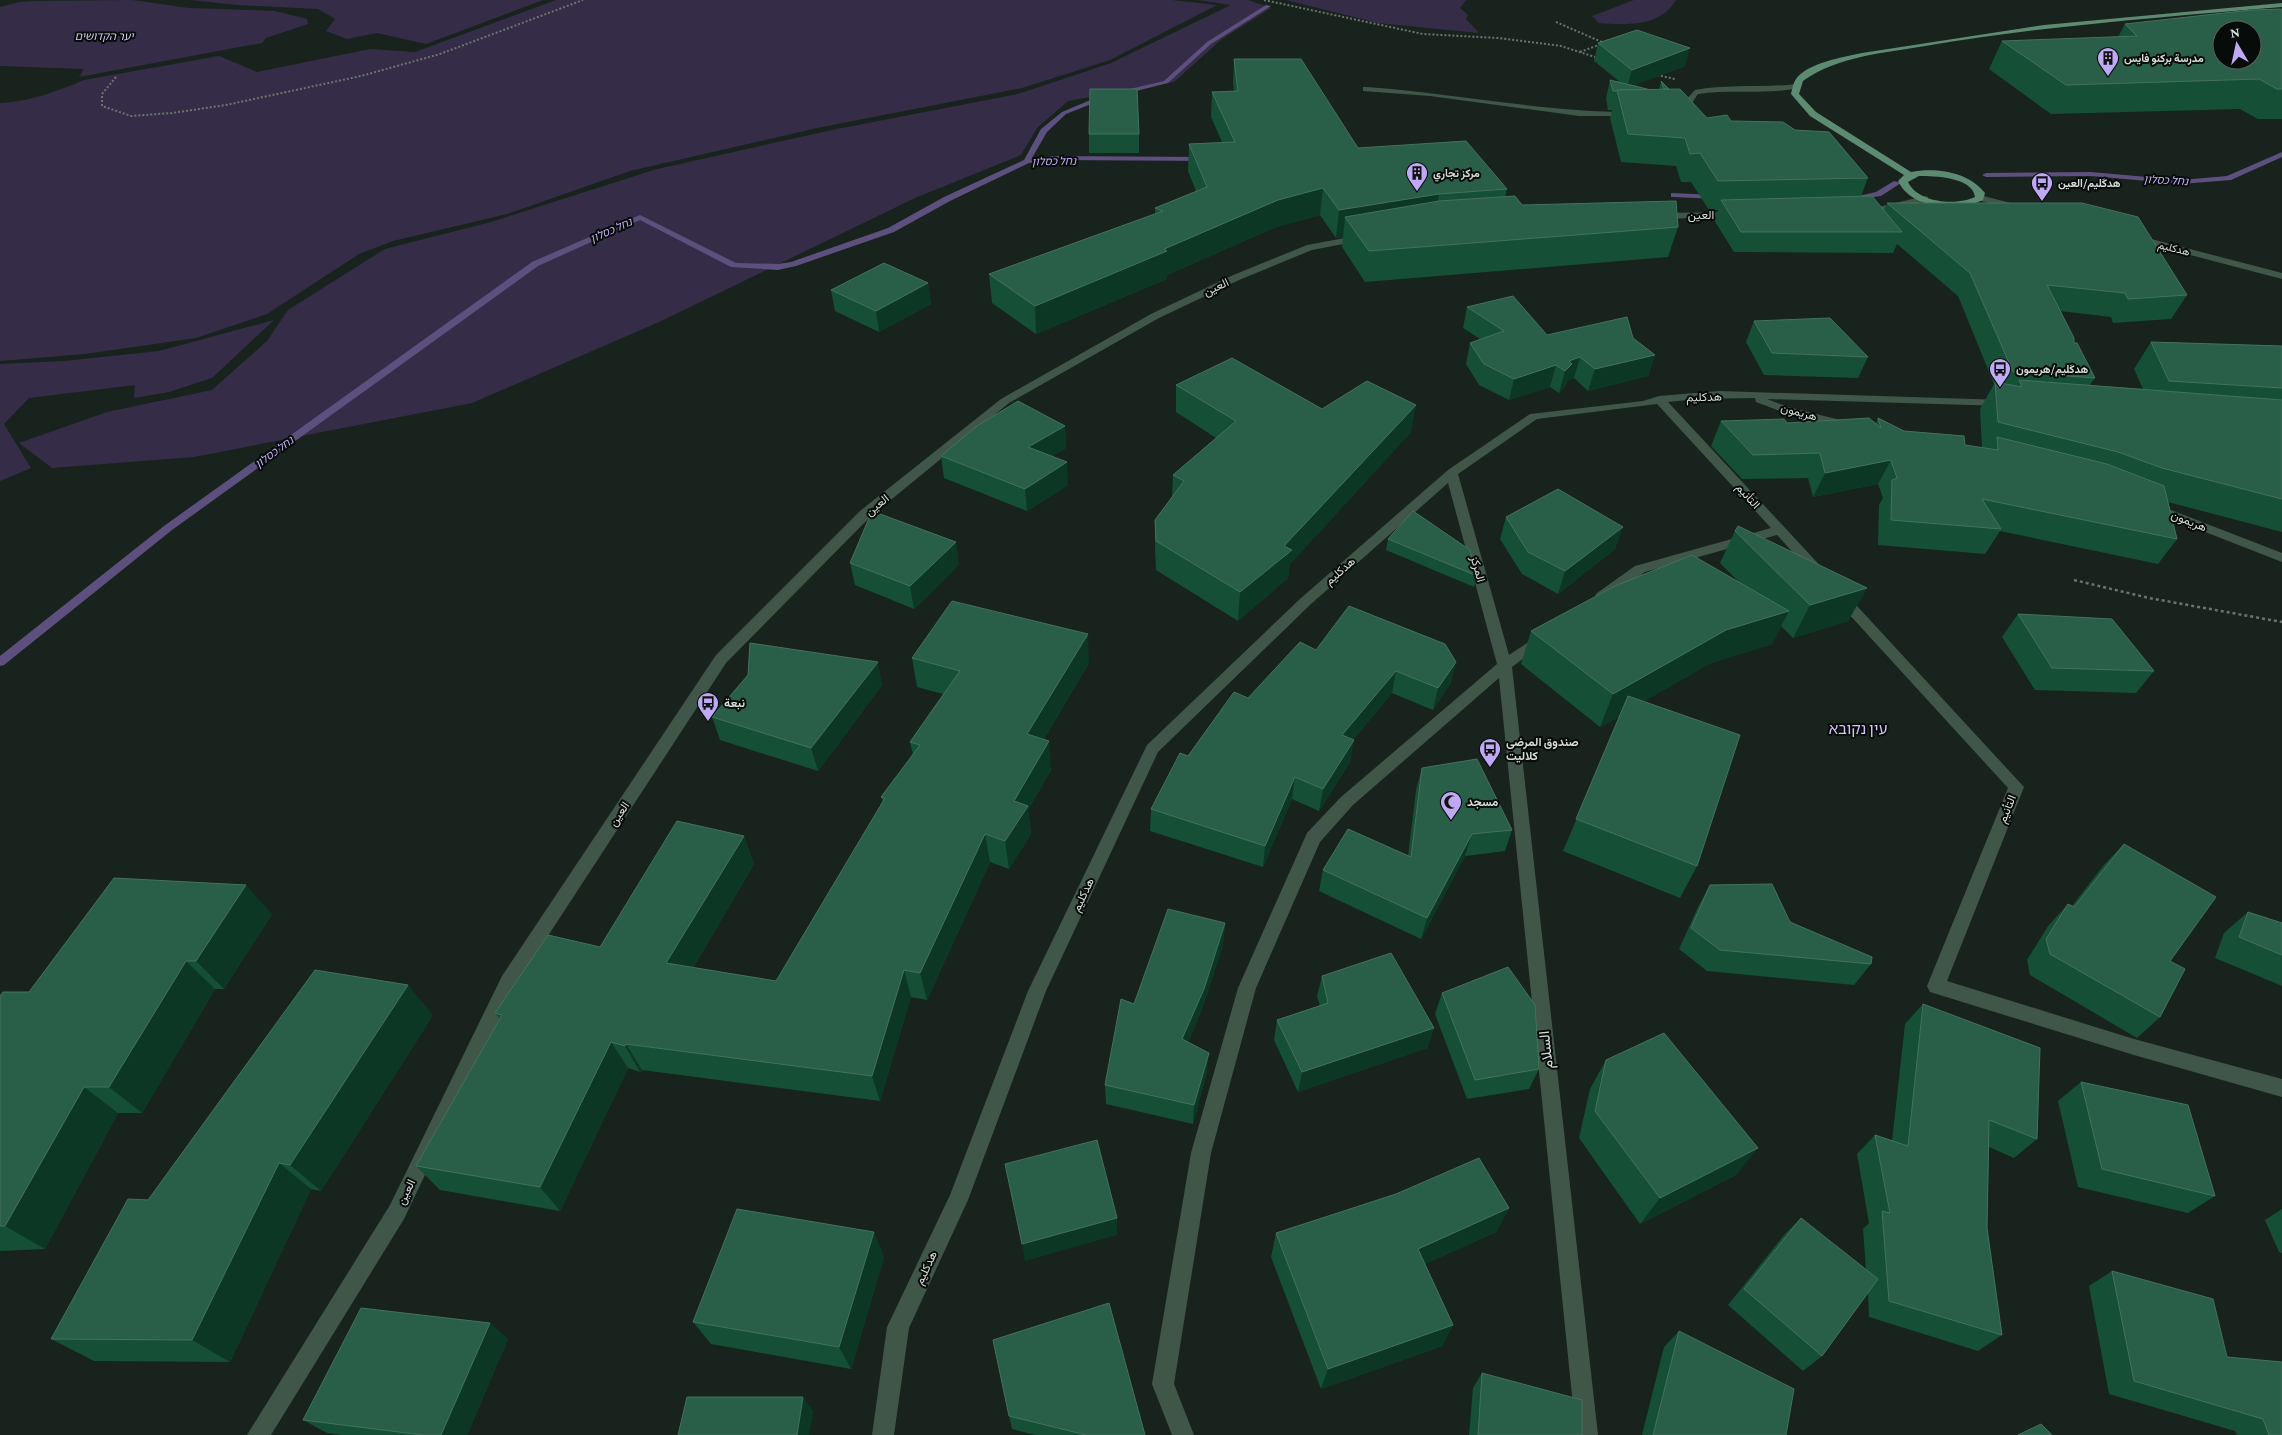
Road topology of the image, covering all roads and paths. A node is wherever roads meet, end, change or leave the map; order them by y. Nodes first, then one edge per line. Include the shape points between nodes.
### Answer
1 (583, 0) edge
2 (1264, 0) edge
3 (2282, 5) edge
4 (1556, 22) dead end
5 (1580, 52) junction
6 (1606, 61) edge
7 (1653, 74) edge
8 (116, 77) dead end
9 (1796, 86) junction
10 (1366, 89) dead end
11 (1714, 89) junction
12 (1670, 113) edge
13 (1642, 114) edge
14 (1910, 175) junction
15 (1980, 198) junction
16 (1925, 199) junction
17 (2027, 210) edge
18 (1850, 213) edge
19 (1747, 215) edge
20 (1640, 216) edge
21 (2121, 234) edge
22 (1377, 236) edge
23 (2282, 276) edge
24 (1747, 395) junction
25 (1659, 399) junction
26 (2019, 404) edge
27 (1861, 428) edge
28 (1452, 473) junction
29 (2139, 502) edge
30 (1779, 530) junction
31 (2282, 558) edge
32 (2074, 580) dead end
33 (1593, 603) edge
34 (2282, 622) edge
35 (1553, 631) edge
36 (1505, 665) junction
37 (2282, 1088) edge
38 (258, 1435) edge
39 (883, 1435) edge
40 (1183, 1435) edge
41 (1587, 1435) edge

1 - 8 path via 440,54 362,76 226,105 131,116 102,106 102,94
2 - 5 path via 1423,34 1498,38 1561,46
3 - 9 main road via 2064,25 1923,45 1821,66 1806,74
4 - 5 path via 1604,43
5 - 6 path
7 - 11 path
9 - 11 street via 1766,90
9 - 14 main road via 1795,94 1813,114
10 - 13 street via 1579,114
11 - 12 street via 1695,92 1686,105
14 - 15 main road via 1931,173 1957,178 1977,188
14 - 16 main road via 1903,181 1904,186
15 - 16 main road via 1958,204
15 - 17 street
16 - 18 street
19 - 20 street, العين
21 - 23 street, هدكليم
22 - 38 street, العين via 1310,247 1234,278 1155,316 1005,401 865,514 721,660 508,982 397,1212
24 - 25 street, هدكليم
24 - 26 street, هدكليم
24 - 27 street, هريمون via 1784,409
25 - 28 street, هدكليم via 1643,404 1534,416
25 - 30 street, التأنيم
28 - 36 street, المركز
28 - 39 street, هدكليم via 1306,601 1152,749 1037,991 958,1200 898,1327
29 - 31 street, هريمون
30 - 33 street via 1640,570
30 - 37 street, التأنيم via 2016,787 1936,986
32 - 34 path via 2149,598
35 - 36 street
36 - 40 street via 1347,801 1313,838 1247,988 1201,1153 1164,1384
36 - 41 street, السلام

